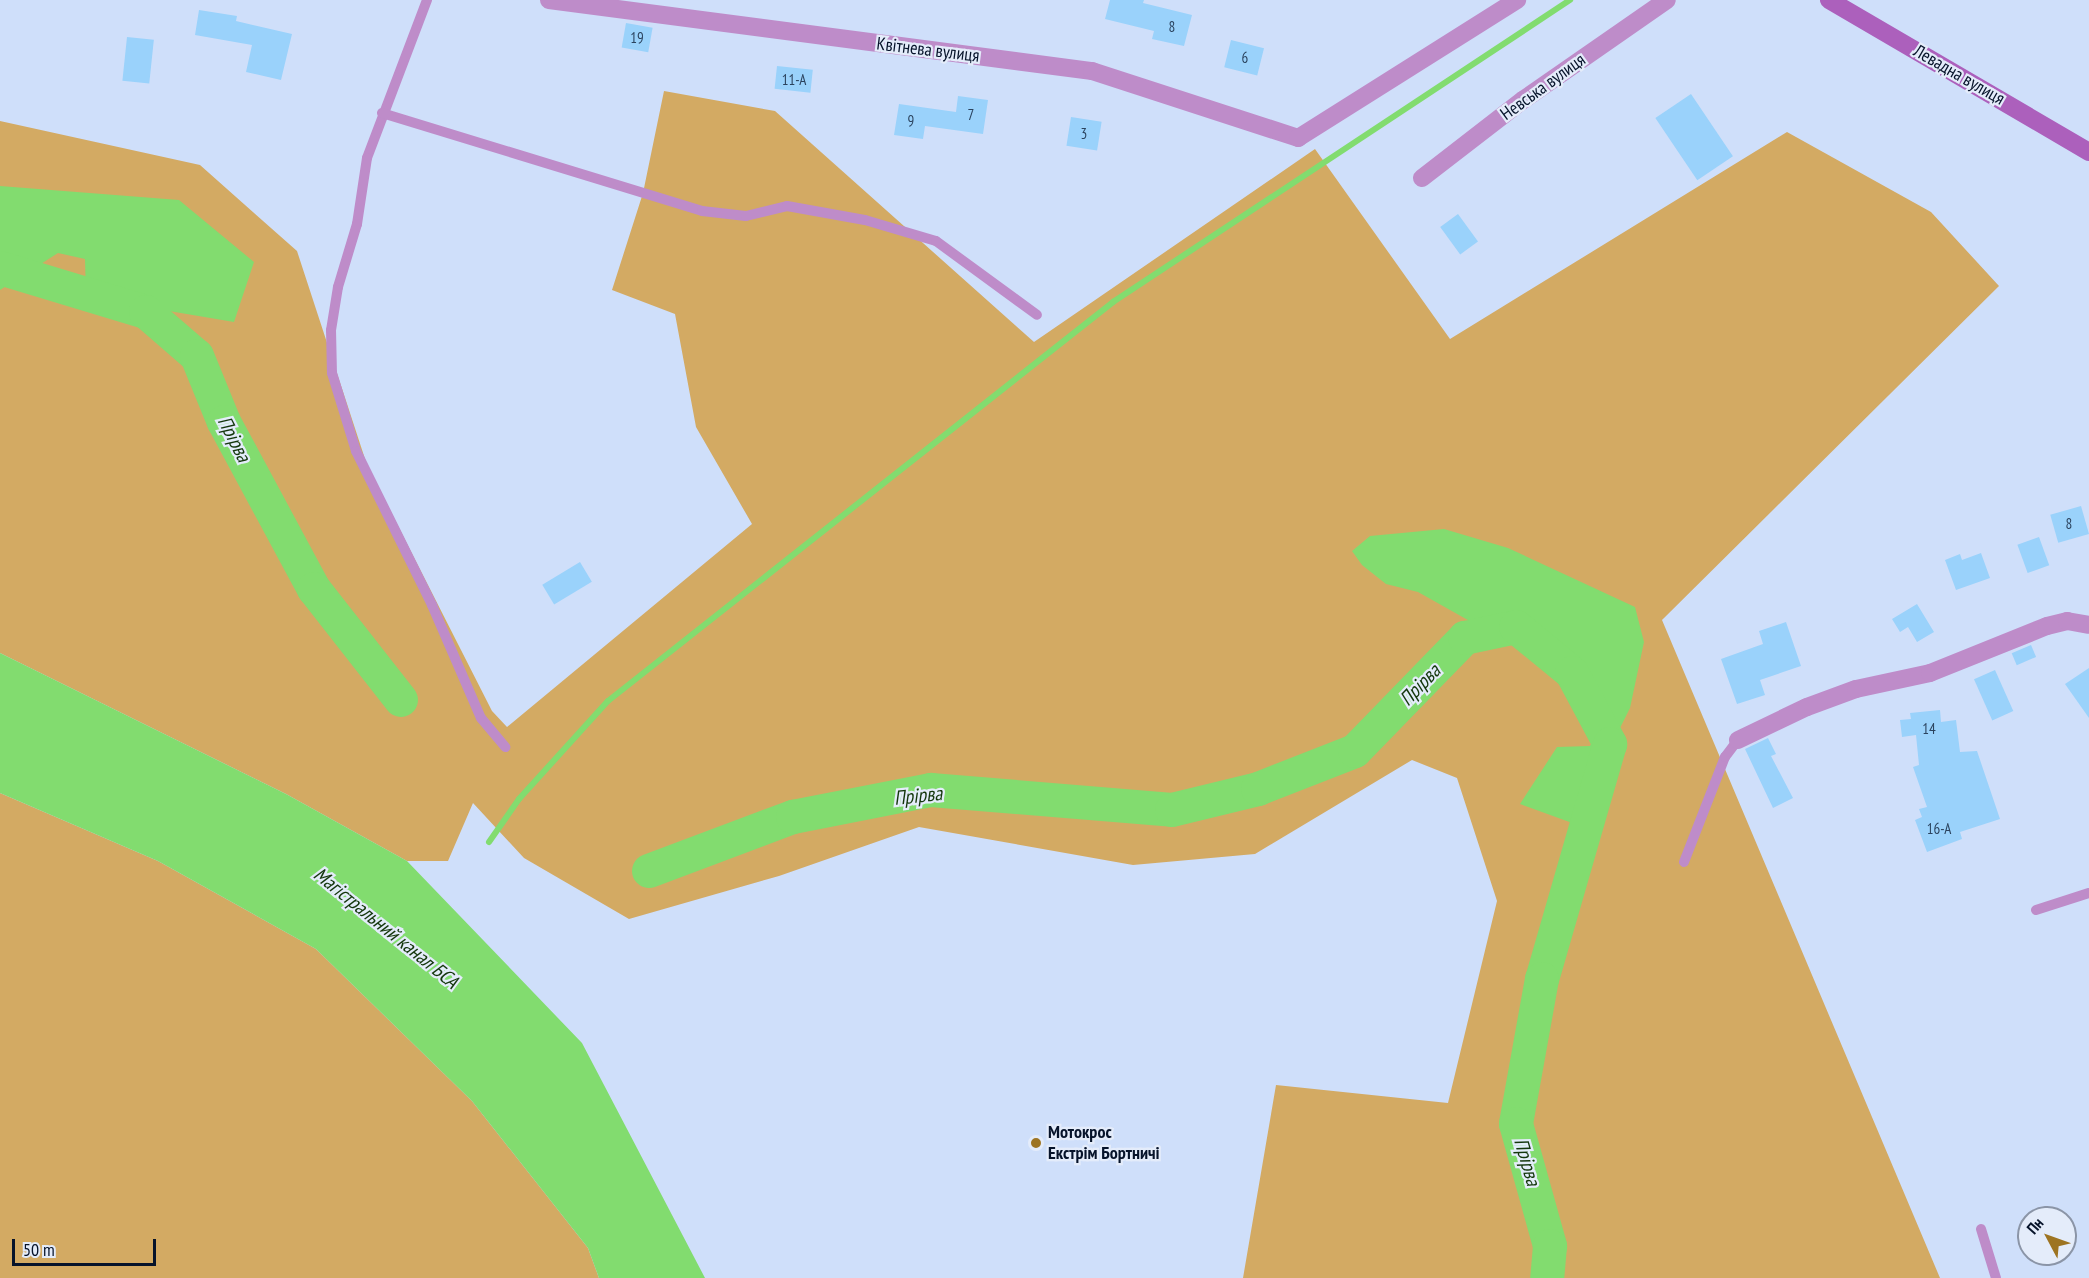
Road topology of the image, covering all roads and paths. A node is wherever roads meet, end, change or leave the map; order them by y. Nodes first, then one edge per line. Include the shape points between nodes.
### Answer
1 (427, 0) edge
2 (549, 0) edge
3 (1517, 0) edge
4 (1667, 0) edge
5 (1829, 0) edge
6 (382, 113) junction
7 (2089, 152) edge
8 (1422, 178) dead end
9 (1037, 315) dead end
10 (2089, 625) edge
11 (1738, 740) joint
12 (505, 747) dead end
13 (1684, 862) dead end
14 (2089, 893) edge
15 (2036, 910) dead end
16 (1981, 1229) dead end
17 (1996, 1278) edge

1 - 6 lane
2 - 3 street, Квітнева вулиця via 1092,71 1298,138
4 - 8 street, Невська вулиця via 1523,100
5 - 7 street, Левадна вулиця
6 - 9 lane via 702,211 746,216 787,206 865,220 936,241
6 - 12 lane via 367,158 357,224 338,287 331,330 332,373 356,451 432,605 481,718
10 - 11 street via 2067,621 2047,626 1930,673 1856,689 1807,706
11 - 13 lane via 1725,757
14 - 15 lane
16 - 17 lane

